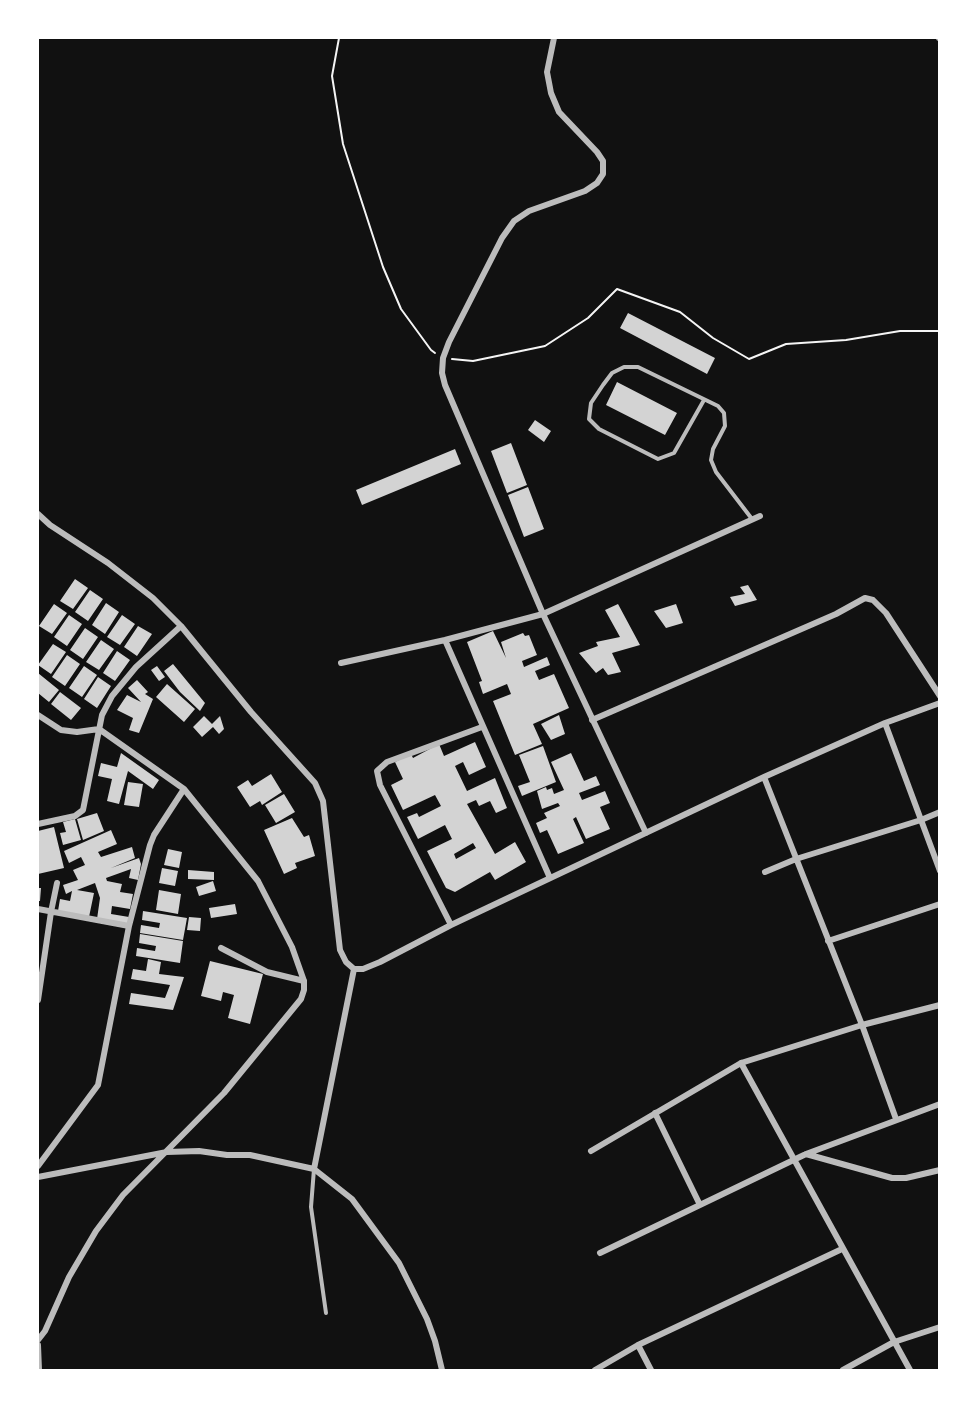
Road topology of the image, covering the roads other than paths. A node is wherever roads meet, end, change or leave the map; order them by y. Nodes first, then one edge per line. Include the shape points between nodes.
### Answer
1 (554, 38) edge
2 (704, 400) junction
3 (38, 514) edge
4 (760, 516) dead end
5 (752, 519) junction
6 (543, 614) junction
7 (182, 626) junction
8 (445, 640) junction
9 (341, 663) dead end
10 (939, 696) edge
11 (939, 703) edge
12 (38, 716) edge
13 (592, 720) junction
14 (885, 723) junction
15 (482, 727) junction
16 (99, 729) junction
17 (764, 777) junction
18 (184, 789) junction
19 (939, 812) edge
20 (921, 820) junction
21 (38, 824) edge
22 (646, 833) junction
23 (796, 859) junction
24 (939, 870) edge
25 (765, 872) dead end
26 (550, 878) junction
27 (57, 883) dead end
28 (939, 904) edge
29 (38, 909) edge
30 (51, 912) junction
31 (129, 926) junction
32 (451, 926) junction
33 (828, 941) junction
34 (221, 948) dead end
35 (354, 969) junction
36 (304, 981) junction
37 (38, 1000) edge
38 (939, 1005) edge
39 (862, 1025) junction
40 (741, 1063) junction
41 (939, 1104) edge
42 (655, 1113) junction
43 (896, 1119) junction
44 (591, 1150) dead end
45 (167, 1152) junction
46 (806, 1154) junction
47 (794, 1160) junction
48 (38, 1166) edge
49 (314, 1169) junction
50 (939, 1170) edge
51 (38, 1177) edge
52 (700, 1205) junction
53 (842, 1249) junction
54 (600, 1253) dead end
55 (326, 1313) dead end
56 (939, 1328) edge
57 (38, 1340) edge
58 (894, 1342) junction
59 (38, 1345) edge
60 (638, 1346) junction
61 (39, 1371) edge
62 (442, 1371) edge
63 (595, 1371) edge
64 (651, 1371) edge
65 (843, 1371) edge
66 (910, 1371) edge

1 - 6 street via 547,72 551,93 559,112 603,161 603,174 585,191 514,221 443,358 442,373
2 - 2 lane via 638,367 624,368 612,373 603,385 591,403 589,419 599,429 658,459 674,453
2 - 5 lane via 718,405 724,413 725,426 712,449 711,460
3 - 7 street via 108,563
4 - 5 street
5 - 6 street
6 - 8 street
6 - 13 street
7 - 16 street via 136,667 112,696
7 - 35 street via 315,783 323,801 340,950
8 - 9 street
8 - 15 street
10 - 13 street via 886,613 873,600 865,598
11 - 14 street
12 - 16 street via 61,730
13 - 22 street
14 - 17 street
14 - 20 street
15 - 26 street
15 - 32 street via 387,762 377,771 380,785
16 - 18 street
16 - 21 street via 83,810 75,816
17 - 22 street
17 - 23 street
18 - 31 street via 154,835
18 - 36 street via 258,880 292,946
19 - 20 street
20 - 23 street
20 - 24 street
22 - 26 street
23 - 25 street
23 - 33 street
26 - 32 street
27 - 30 street
28 - 33 street
29 - 30 street
30 - 31 street
30 - 37 street
31 - 48 street via 99,1085
32 - 35 street via 380,962
33 - 39 street
34 - 36 street via 267,972
35 - 49 street
36 - 45 street via 301,999 224,1093
38 - 39 street
39 - 40 street
39 - 43 street
40 - 42 street
40 - 47 street
41 - 43 street
42 - 44 street
42 - 52 street
43 - 46 street
45 - 49 street via 250,1155
45 - 51 street
45 - 57 street via 123,1196 96,1231
46 - 47 street
46 - 50 street via 892,1178
47 - 52 street
47 - 53 street
49 - 55 lane via 311,1207
49 - 62 street via 352,1199 399,1263 427,1318
52 - 54 street
53 - 58 street
53 - 60 street
56 - 58 street
58 - 65 street
58 - 66 street
59 - 61 street
60 - 63 street
60 - 64 street

